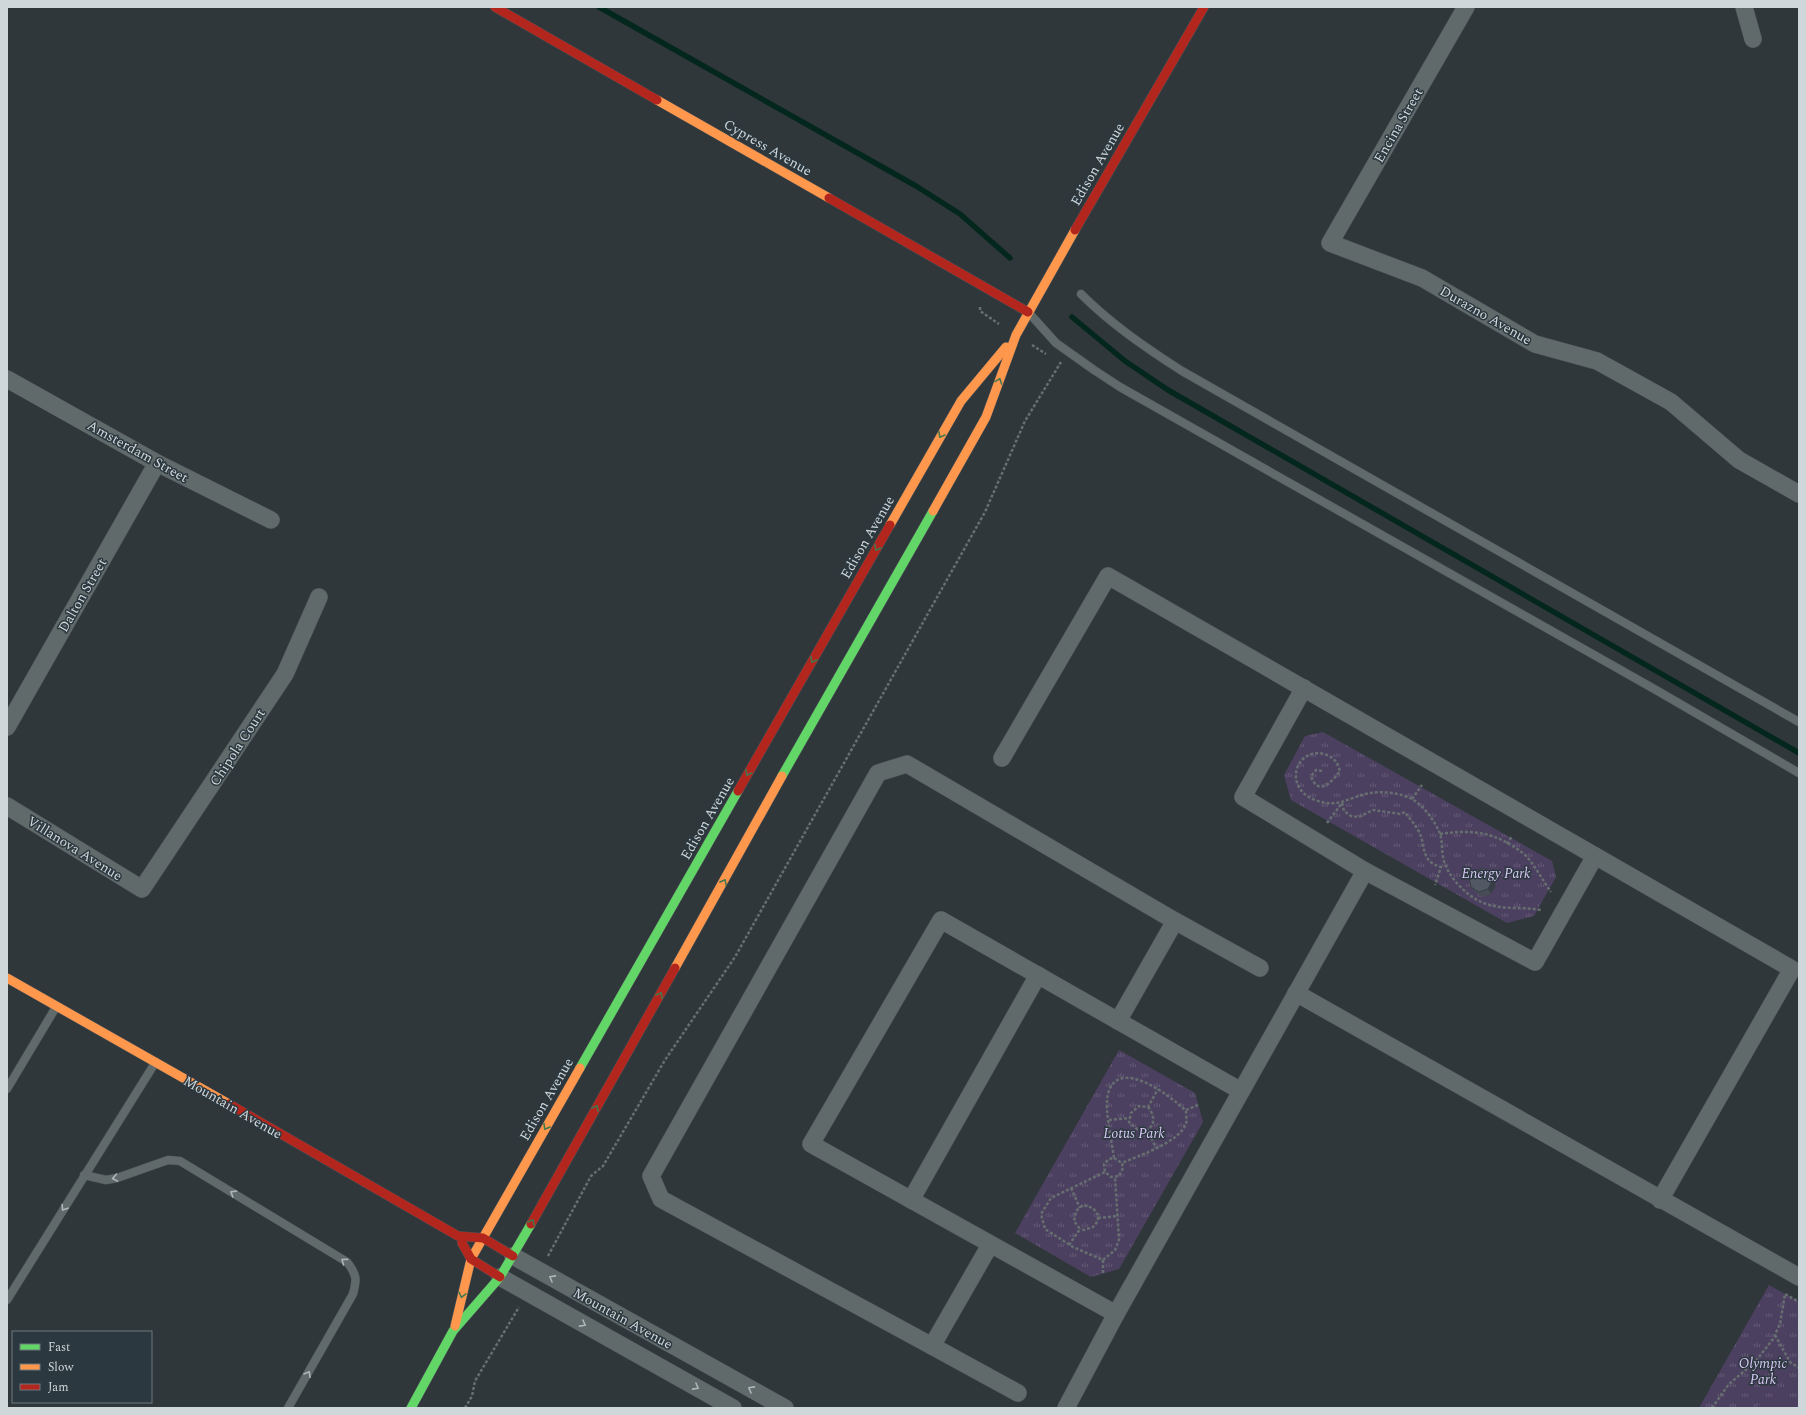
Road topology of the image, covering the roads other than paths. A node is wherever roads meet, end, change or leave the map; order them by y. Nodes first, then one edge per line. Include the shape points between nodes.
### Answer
1 (495, 7) edge
2 (1204, 7) edge
3 (1466, 7) edge
4 (1744, 7) edge
5 (1753, 39) dead end
6 (1330, 243) joint
7 (1081, 294) dead end
8 (1028, 312) junction
9 (1016, 335) junction
10 (7, 379) edge
11 (157, 463) junction
12 (1799, 494) edge
13 (271, 520) dead end
14 (319, 597) dead end
15 (1304, 688) junction
16 (1799, 722) edge
17 (7, 727) edge
18 (1002, 758) dead end
19 (1799, 773) edge
20 (7, 806) edge
21 (1595, 856) junction
22 (1365, 871) junction
23 (142, 889) joint
24 (1175, 921) junction
25 (1260, 968) dead end
26 (1038, 975) junction
27 (7, 978) edge
28 (1296, 993) junction
29 (56, 1006) junction
30 (1118, 1021) junction
31 (155, 1062) junction
32 (7, 1090) edge
33 (1241, 1091) junction
34 (84, 1175) junction
35 (911, 1200) junction
36 (1660, 1200) junction
37 (458, 1236) junction
38 (483, 1238) junction
39 (990, 1245) junction
40 (513, 1256) junction
41 (471, 1259) junction
42 (500, 1277) junction
43 (1799, 1277) edge
44 (7, 1300) edge
45 (1116, 1314) junction
46 (453, 1331) junction
47 (932, 1346) junction
48 (1018, 1392) dead end
49 (288, 1408) edge
50 (411, 1408) edge
51 (733, 1408) edge
52 (785, 1408) edge
53 (1066, 1408) edge

1 - 8 main road, Cypress Avenue
2 - 8 main road, Edison Avenue
3 - 6 street, Encina Street
4 - 5 street
6 - 12 street, Durazno Avenue via 1422,278 1535,344 1597,361 1670,402 1739,460
7 - 16 lane via 1140,344 1182,371
8 - 9 main road, Edison Avenue
8 - 19 lane via 1056,343 1151,405
9 -> 38 main road, Edison Avenue via 961,401
40 -> 9 main road, Edison Avenue via 986,417
10 - 11 street, Amsterdam Street
11 - 13 street, Amsterdam Street
11 - 17 street, Dalton Street
14 - 23 street, Chipola Court via 285,674
15 - 18 street via 1108,576
15 - 21 street
15 - 22 street via 1243,796
20 - 23 street, Villanova Avenue
21 - 22 street via 1535,962
21 - 36 street via 1792,970
22 - 28 street
24 - 25 street
24 - 30 street
24 - 47 street via 907,764 878,773 651,1176 661,1199
26 - 30 street
26 - 35 street
26 - 35 street via 942,920 811,1144
27 - 29 main road, Mountain Avenue
28 - 33 street
28 - 36 street
29 - 31 main road, Mountain Avenue
29 - 32 lane
30 - 33 street
31 - 34 lane
31 - 37 main road, Mountain Avenue
33 - 45 street
34 -> 44 lane
49 -> 34 lane via 353,1294 355,1272 346,1262 180,1161 168,1160 106,1180
35 - 39 street
36 - 43 street
37 - 38 main road, Mountain Avenue
37 - 41 main road, Mountain Avenue
38 - 40 main road, Mountain Avenue
38 - 41 main road, Edison Avenue
39 - 45 street
39 - 47 street
40 - 42 main road, Edison Avenue
52 -> 40 street, Mountain Avenue
41 - 42 main road, Mountain Avenue
41 -> 46 main road, Edison Avenue
42 - 46 main road, Edison Avenue
42 -> 51 street, Mountain Avenue
45 - 53 street
46 - 50 main road, Edison Avenue
47 - 48 street

